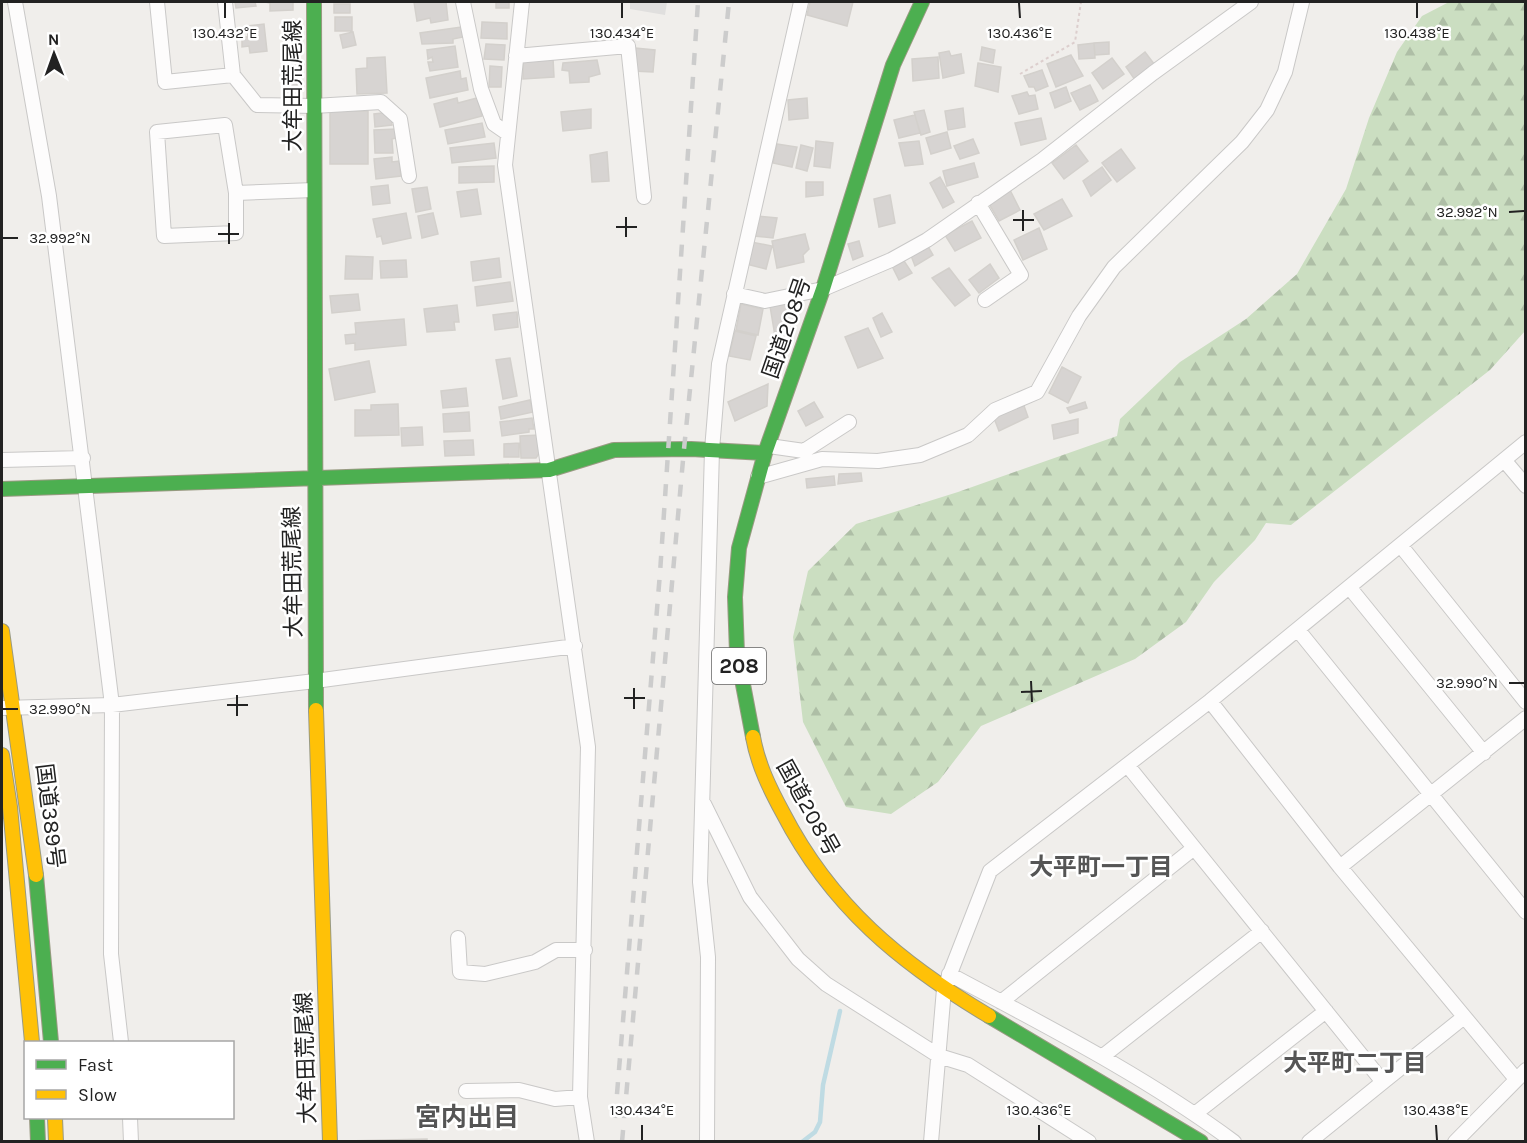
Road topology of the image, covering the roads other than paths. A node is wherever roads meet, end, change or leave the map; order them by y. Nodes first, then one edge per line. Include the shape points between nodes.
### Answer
1 (15, 2) edge
2 (157, 2) edge
3 (225, 2) edge
4 (314, 2) edge
5 (463, 2) edge
6 (522, 2) edge
7 (801, 2) edge
8 (922, 2) edge
9 (1251, 2) edge
10 (1302, 2) edge
11 (516, 56) junction
12 (233, 75) junction
13 (314, 106) junction
14 (507, 133) junction
15 (409, 176) dead end
16 (314, 190) junction
17 (236, 193) junction
18 (644, 196) dead end
19 (978, 203) junction
20 (823, 289) junction
21 (734, 294) junction
22 (985, 300) dead end
23 (849, 422) dead end
24 (1526, 442) edge
25 (712, 450) junction
26 (767, 450) junction
27 (83, 458) junction
28 (2, 460) edge
29 (1504, 460) junction
30 (549, 470) junction
31 (313, 477) junction
32 (758, 477) junction
33 (86, 486) junction
34 (1526, 486) edge
35 (2, 489) edge
36 (1401, 546) junction
37 (1350, 588) junction
38 (1298, 630) junction
39 (2, 632) edge
40 (575, 646) junction
41 (315, 681) junction
42 (1210, 701) junction
43 (1526, 702) edge
44 (112, 705) junction
45 (8, 708) edge
46 (1526, 718) edge
47 (1484, 753) junction
48 (2, 755) edge
49 (1128, 766) junction
50 (1431, 797) junction
51 (702, 800) junction
52 (1194, 848) junction
53 (1340, 867) junction
54 (1526, 912) edge
55 (1262, 931) junction
56 (458, 938) dead end
57 (585, 950) junction
58 (949, 974) junction
59 (944, 989) junction
60 (1001, 1002) junction
61 (1326, 1011) junction
62 (1464, 1017) junction
63 (32, 1041) edge
64 (51, 1041) edge
65 (121, 1041) edge
66 (939, 1056) junction
67 (1103, 1056) junction
68 (1521, 1074) edge
69 (1383, 1082) junction
70 (466, 1091) dead end
71 (580, 1097) junction
72 (1196, 1113) junction
73 (37, 1119) edge
74 (55, 1119) edge
75 (130, 1119) edge
76 (38, 1142) edge
77 (56, 1142) edge
78 (131, 1142) edge
79 (330, 1142) edge
80 (587, 1142) edge
81 (707, 1142) edge
82 (931, 1142) edge
83 (1089, 1142) edge
84 (1202, 1142) edge
85 (1234, 1142) edge
86 (1310, 1142) edge
87 (1455, 1142) edge

1 - 27 street via 49,196
2 - 12 street via 165,82
3 - 12 street
4 - 13 main road, 大牟田荒尾線
5 - 14 street via 481,89 494,124
6 - 11 street
7 - 21 street
8 - 20 main road, 国道208号 / 208 via 893,65
9 - 19 street via 1042,160
10 - 32 street via 1285,72 1267,110 1242,142 1114,267 1079,316 1037,392 995,410 968,435 920,455 879,461 822,459
11 - 14 street
11 - 18 street via 628,46
12 - 13 street via 257,105
13 - 15 street via 381,102 392,110 400,119
13 - 16 main road, 大牟田荒尾線
14 - 30 street via 505,165
16 - 17 street
16 - 31 main road, 大牟田荒尾線
17 - 17 street via 236,233 164,236 157,132 225,125
19 - 20 street via 891,260
19 - 22 street via 1022,275
20 - 21 street via 765,301
20 - 26 main road, 国道208号 / 208
21 - 25 street via 719,363
23 - 26 street via 804,451
24 - 29 street
25 - 26 main road
25 - 30 main road via 614,450
25 - 51 street
26 - 32 main road, 国道208号 / 208
27 - 28 street
27 - 33 street
29 - 34 street
29 - 36 street
30 - 31 main road
30 - 40 street
31 - 33 main road
31 - 41 main road, 大牟田荒尾線
32 - 59 main road, 国道208号 / 208 via 739,548 736,617 743,696 763,776 795,837 837,895 867,929
33 - 35 main road
33 - 44 street
36 - 37 street
36 - 43 street
37 - 38 street
37 - 47 street
38 - 42 street
38 - 50 street
39 - 45 main road, 国道389号
40 - 41 street
40 - 57 street via 588,747
41 - 44 street
41 - 79 main road, 大牟田荒尾線
42 - 49 street
42 - 53 street
44 - 45 street
44 - 65 street via 111,954
45 - 64 main road, 国道389号 via 31,818
46 - 47 street
47 - 50 street
48 - 63 main road, 国道389号
49 - 52 street
49 - 58 street via 990,872
50 - 53 street
50 - 54 street
51 - 66 street via 750,897 798,959 826,984
51 - 81 street via 700,882 708,957
52 - 55 street
52 - 60 street
53 - 62 street
55 - 61 street
55 - 67 street
56 - 57 street via 460,972 485,974 535,962 556,950
57 - 71 street
58 - 59 street
58 - 60 street
59 - 66 street
59 - 84 main road, 国道208号 / 208
60 - 67 street
61 - 69 street
61 - 72 street
62 - 68 street
62 - 69 street
66 - 82 street
66 - 83 street via 968,1065
67 - 72 street
68 - 87 street
69 - 86 street
70 - 71 street via 519,1090 555,1099
71 - 80 street
72 - 85 street
73 - 76 main road
74 - 77 main road
75 - 78 street

